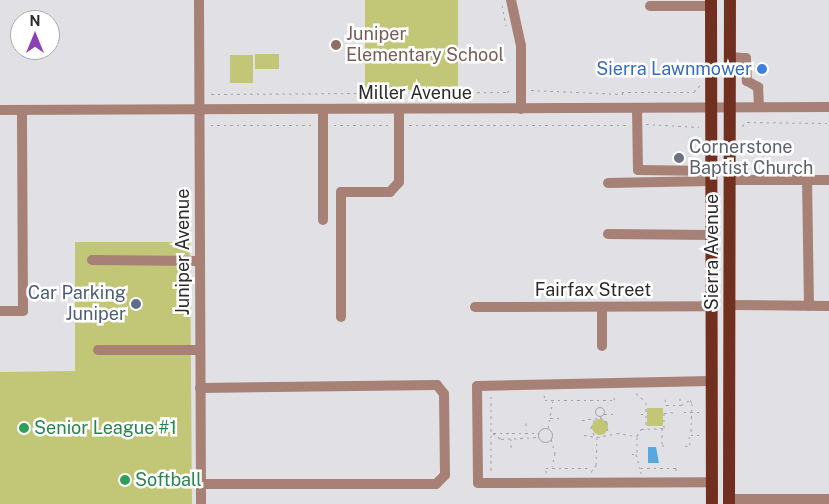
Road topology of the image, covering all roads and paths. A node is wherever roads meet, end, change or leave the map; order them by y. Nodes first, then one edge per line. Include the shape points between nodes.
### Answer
1 (199, 0) edge
2 (501, 0) edge
3 (511, 0) edge
4 (730, 0) edge
5 (711, 3) edge
6 (650, 6) dead end
7 (508, 30) dead end
8 (730, 57) junction
9 (511, 80) dead end
10 (530, 89) dead end
11 (698, 90) dead end
12 (211, 94) dead end
13 (711, 107) junction
14 (730, 107) junction
15 (759, 107) junction
16 (829, 107) edge
17 (199, 108) junction
18 (637, 108) junction
19 (322, 109) junction
20 (399, 109) junction
21 (521, 109) junction
22 (0, 110) edge
23 (22, 110) junction
24 (829, 123) edge
25 (211, 125) dead end
26 (323, 125) junction
27 (400, 125) junction
28 (637, 125) junction
29 (742, 126) dead end
30 (699, 127) dead end
31 (712, 176) junction
32 (730, 180) junction
33 (807, 180) junction
34 (829, 180) edge
35 (608, 183) dead end
36 (322, 220) dead end
37 (608, 234) dead end
38 (712, 234) junction
39 (92, 260) dead end
40 (200, 261) junction
41 (712, 306) junction
42 (730, 306) junction
43 (809, 306) junction
44 (829, 306) edge
45 (602, 307) junction
46 (474, 308) dead end
47 (0, 311) edge
48 (341, 317) dead end
49 (602, 346) dead end
50 (98, 350) dead end
51 (200, 350) junction
52 (711, 381) junction
53 (200, 388) junction
54 (622, 393) dead end
55 (630, 393) dead end
56 (491, 394) dead end
57 (544, 394) dead end
58 (680, 398) dead end
59 (665, 399) dead end
60 (554, 401) junction
61 (680, 405) junction
62 (676, 412) dead end
63 (684, 412) dead end
64 (692, 412) junction
65 (699, 412) dead end
66 (603, 414) junction
67 (613, 414) dead end
68 (640, 414) dead end
69 (646, 414) junction
70 (600, 417) junction
71 (550, 418) junction
72 (559, 418) dead end
73 (582, 420) dead end
74 (594, 420) junction
75 (526, 423) dead end
76 (548, 428) junction
77 (662, 428) junction
78 (646, 429) junction
79 (526, 431) junction
80 (492, 433) junction
81 (539, 433) junction
82 (608, 433) junction
83 (584, 435) dead end
84 (594, 435) junction
85 (690, 435) junction
86 (699, 435) dead end
87 (539, 436) junction
88 (637, 436) junction
89 (597, 437) junction
90 (511, 438) junction
91 (527, 439) junction
92 (551, 439) junction
93 (528, 443) dead end
94 (685, 446) dead end
95 (511, 448) dead end
96 (666, 448) dead end
97 (632, 454) dead end
98 (636, 454) junction
99 (591, 468) junction
100 (641, 468) junction
101 (552, 469) junction
102 (679, 474) dead end
103 (591, 475) dead end
104 (632, 475) dead end
105 (491, 476) dead end
106 (546, 476) dead end
107 (711, 482) junction
108 (201, 484) junction
109 (829, 499) edge
110 (729, 501) edge
111 (201, 504) edge
112 (712, 504) edge

1 - 17 street, Juniper Avenue
2 - 7 path
3 - 21 street via 521,46
4 - 8 main road, Sierra Avenue
5 - 6 street
5 - 13 main road, Sierra Avenue
8 - 14 main road, Sierra Avenue
8 - 15 street via 746,58 747,81 758,87
9 - 12 path via 511,89 507,92
10 - 11 path via 596,95
13 - 14 street, Miller Avenue
13 - 18 street, Miller Avenue
13 - 31 main road, Sierra Avenue
14 - 15 street, Miller Avenue
14 - 32 main road, Sierra Avenue
15 - 16 street, Miller Avenue
17 - 19 street, Miller Avenue
17 - 23 street, Miller Avenue
17 - 40 street, Juniper Avenue
18 - 21 street, Miller Avenue
18 - 28 street
19 - 20 street, Miller Avenue
19 - 26 street
20 - 21 street, Miller Avenue
20 - 27 street
22 - 23 street, Miller Avenue
23 - 47 street via 23,311
24 - 29 path via 747,122
25 - 26 path
26 - 27 path
26 - 36 street
27 - 28 path
27 - 48 street via 398,182 390,192 342,192
28 - 30 path via 689,124
28 - 31 street via 638,170
31 - 35 street
31 - 38 main road, Sierra Avenue
32 - 33 street
32 - 42 main road, Sierra Avenue
33 - 34 street
33 - 43 street
37 - 38 street
38 - 41 main road, Sierra Avenue
39 - 40 street
40 - 51 street, Juniper Avenue
41 - 45 street, Fairfax Street
41 - 52 main road, Sierra Avenue
42 - 43 street
42 - 110 main road, Sierra Avenue
43 - 44 street
45 - 46 street, Fairfax Street
45 - 49 street
50 - 51 street
51 - 53 street, Juniper Avenue
52 - 107 main road, Sierra Avenue
52 - 107 street via 477,386 478,483
53 - 108 street, Juniper Avenue
53 - 108 street via 437,385 444,394 445,475 436,484
54 - 60 path via 615,393 614,400
55 - 69 path via 637,392 637,397 646,402
56 - 80 path
57 - 60 path via 545,400
58 - 61 path
59 - 61 path via 666,406
60 - 71 path
61 - 64 path via 690,400
62 - 77 path via 664,413
63 - 64 path
64 - 65 path
64 - 85 path
66 - 67 path
66 - 70 path
66 - 70 path via 602,408 597,408 596,413
68 - 69 path
69 - 78 path
70 - 74 path
70 - 82 path via 607,422
71 - 72 path
71 - 76 path
73 - 74 path
74 - 84 path via 591,428
75 - 79 path
76 - 81 path
76 - 92 path via 552,433
77 - 78 path
77 - 96 path via 662,444
78 - 88 path via 639,430
79 - 80 path
79 - 81 path
80 - 90 path via 501,439
80 - 105 path
81 - 87 path
82 - 88 path
82 - 89 path
83 - 84 path
84 - 89 path
85 - 86 path
85 - 94 path via 690,445
87 - 91 path
87 - 92 path via 543,441
88 - 98 path
89 - 99 path via 596,465
90 - 91 path
90 - 95 path
91 - 93 path
92 - 101 path via 555,453
97 - 98 path
98 - 100 path via 637,466
99 - 101 path
99 - 103 path
100 - 102 path via 676,468
100 - 104 path via 641,475
101 - 106 path via 546,468
107 - 112 main road, Sierra Avenue
108 - 111 street, Juniper Avenue
109 - 110 street

